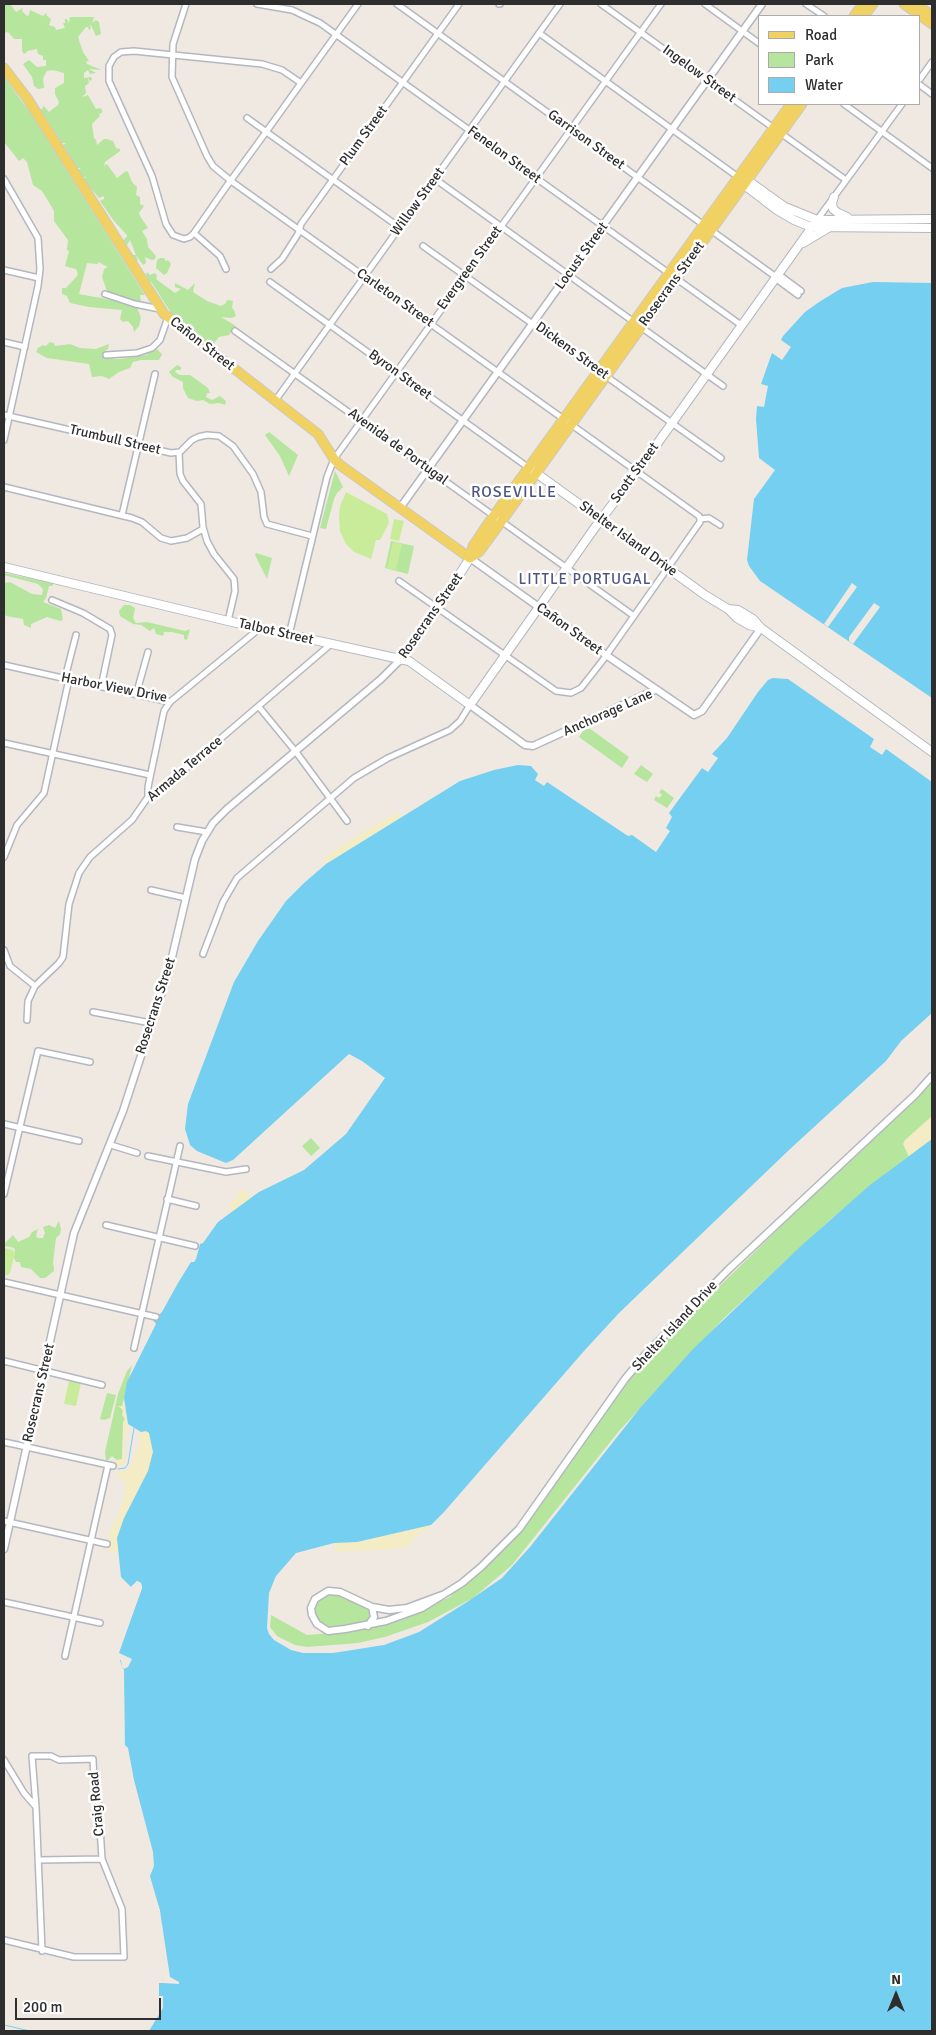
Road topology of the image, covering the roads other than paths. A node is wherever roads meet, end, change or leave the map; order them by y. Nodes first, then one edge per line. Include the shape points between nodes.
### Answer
1 (186, 4) edge
2 (257, 4) edge
3 (358, 4) edge
4 (397, 4) edge
5 (459, 4) edge
6 (560, 4) edge
7 (601, 4) edge
8 (661, 4) edge
9 (705, 4) edge
10 (762, 4) edge
11 (806, 4) edge
12 (863, 4) edge
13 (873, 4) edge
14 (904, 4) edge
15 (916, 4) edge
16 (822, 15) edge
17 (855, 15) edge
18 (865, 15) edge
19 (919, 15) edge
20 (921, 16) edge
21 (932, 16) edge
22 (932, 24) edge
23 (743, 31) junction
24 (641, 32) junction
25 (438, 33) junction
26 (539, 33) junction
27 (336, 34) junction
28 (758, 42) edge
29 (172, 55) junction
30 (932, 62) edge
31 (4, 68) edge
32 (921, 78) edge
33 (708, 80) junction
34 (504, 81) junction
35 (606, 81) junction
36 (403, 82) junction
37 (301, 83) junction
38 (921, 86) edge
39 (932, 94) edge
40 (790, 105) edge
41 (801, 105) edge
42 (845, 105) edge
43 (901, 105) edge
44 (247, 118) dead end
45 (673, 128) junction
46 (571, 129) junction
47 (469, 130) junction
48 (777, 130) junction
49 (882, 131) junction
50 (266, 132) junction
51 (932, 168) edge
52 (638, 177) junction
53 (536, 178) junction
54 (4, 179) edge
55 (435, 179) junction
56 (742, 179) junction
57 (231, 180) junction
58 (333, 180) junction
59 (846, 180) junction
60 (834, 197) junction
61 (857, 219) junction
62 (932, 219) edge
63 (817, 220) junction
64 (501, 226) junction
65 (603, 226) junction
66 (399, 227) junction
67 (707, 227) junction
68 (811, 227) junction
69 (829, 227) junction
70 (932, 228) edge
71 (299, 229) junction
72 (194, 233) junction
73 (422, 246) dead end
74 (794, 251) junction
75 (226, 269) dead end
76 (271, 269) dead end
77 (4, 270) edge
78 (466, 275) junction
79 (568, 275) junction
80 (364, 276) junction
81 (672, 276) junction
82 (776, 276) junction
83 (40, 278) junction
84 (270, 282) dead end
85 (799, 293) dead end
86 (105, 294) dead end
87 (161, 309) junction
88 (168, 317) junction
89 (533, 323) junction
90 (431, 324) junction
91 (638, 324) junction
92 (329, 325) junction
93 (741, 325) junction
94 (235, 331) dead end
95 (4, 342) edge
96 (25, 347) junction
97 (106, 355) dead end
98 (396, 372) junction
99 (498, 372) junction
100 (294, 373) junction
101 (155, 374) dead end
102 (602, 374) junction
103 (706, 374) junction
104 (723, 386) dead end
105 (275, 401) junction
106 (6, 415) edge
107 (463, 420) junction
108 (362, 421) junction
109 (567, 422) junction
110 (671, 423) junction
111 (4, 440) edge
112 (138, 445) junction
113 (179, 452) junction
114 (721, 458) dead end
115 (334, 459) junction
116 (428, 469) junction
117 (532, 470) junction
118 (637, 472) junction
119 (4, 487) edge
120 (400, 508) junction
121 (122, 515) junction
122 (497, 519) junction
123 (700, 519) junction
124 (601, 520) junction
125 (720, 525) dead end
126 (203, 529) junction
127 (312, 536) junction
128 (470, 558) junction
129 (4, 567) edge
130 (668, 568) junction
131 (566, 569) junction
132 (399, 581) dead end
133 (52, 600) dead end
134 (539, 607) junction
135 (438, 608) junction
136 (634, 616) junction
137 (228, 621) junction
138 (260, 628) junction
139 (762, 628) junction
140 (288, 634) junction
141 (76, 635) dead end
142 (331, 644) junction
143 (148, 652) dead end
144 (606, 655) junction
145 (505, 656) junction
146 (400, 660) junction
147 (4, 665) edge
148 (69, 679) junction
149 (101, 687) junction
150 (656, 690) junction
151 (136, 695) junction
152 (170, 702) junction
153 (470, 705) junction
154 (259, 707) junction
155 (4, 743) edge
156 (525, 744) joint
157 (296, 752) junction
158 (932, 752) edge
159 (53, 754) junction
160 (150, 775) junction
161 (148, 797) junction
162 (331, 798) junction
163 (347, 821) dead end
164 (177, 827) dead end
165 (207, 832) junction
166 (4, 857) edge
167 (151, 890) dead end
168 (186, 898) junction
169 (4, 950) edge
170 (203, 954) dead end
171 (35, 986) junction
172 (93, 1012) dead end
173 (28, 1020) dead end
174 (151, 1023) junction
175 (90, 1062) dead end
176 (932, 1076) edge
177 (4, 1124) edge
178 (19, 1127) junction
179 (79, 1140) dead end
180 (111, 1145) junction
181 (180, 1146) dead end
182 (137, 1152) dead end
183 (148, 1156) dead end
184 (176, 1162) junction
185 (246, 1169) dead end
186 (4, 1194) edge
187 (167, 1199) junction
188 (196, 1206) dead end
189 (106, 1225) dead end
190 (159, 1237) junction
191 (196, 1246) dead end
192 (4, 1282) edge
193 (61, 1295) junction
194 (142, 1314) junction
195 (156, 1317) dead end
196 (134, 1348) dead end
197 (4, 1361) edge
198 (44, 1370) junction
199 (102, 1384) dead end
200 (4, 1442) edge
201 (26, 1447) junction
202 (7, 1522) edge
203 (91, 1541) junction
204 (107, 1544) dead end
205 (4, 1549) edge
206 (442, 1595) junction
207 (4, 1602) edge
208 (372, 1607) junction
209 (74, 1617) junction
210 (100, 1623) dead end
211 (368, 1626) junction
212 (65, 1656) dead end
213 (4, 1760) edge
214 (36, 1807) junction
215 (102, 1859) junction
216 (40, 1860) junction
217 (4, 1940) edge
218 (42, 1951) junction

1 - 29 street, Carleton Street
2 - 27 street, Fenelon Street via 301,13
3 - 27 street
4 - 25 street, Garrison Street
5 - 25 street, Plum Street
6 - 26 street, Willow Street
7 - 24 street, Ingelow Street
8 - 24 street, Evergreen Street
9 - 23 street
10 - 23 street, Locust Street
11 - 16 street
12 - 17 main road
13 - 18 main road
14 - 19 main road
15 - 21 main road
20 - 22 main road
23 - 28 street
23 - 33 street, Locust Street
24 - 33 street, Ingelow Street
24 - 35 street, Evergreen Street
25 - 34 street, Garrison Street
25 - 36 street, Plum Street
26 - 34 street, Willow Street
26 - 35 street
27 - 36 street, Fenelon Street
27 - 37 street
29 - 37 street via 269,66
29 - 57 street, Carleton Street via 173,82 206,156
29 - 72 street via 127,51 118,54 110,64 108,74 152,176 168,227 180,239
30 - 32 street
31 - 87 main road, Cañon Street via 28,98
33 - 45 street, Locust Street
33 - 48 street, Ingelow Street
34 - 46 street, Garrison Street
34 - 47 street, Willow Street
35 - 45 street
35 - 46 street, Evergreen Street
36 - 47 street, Fenelon Street
36 - 58 street, Plum Street
37 - 50 street
38 - 39 street
40 - 48 main road, Rosecrans Street
41 - 48 main road, Rosecrans Street
42 - 49 street
43 - 49 street, Scott Street
44 - 50 street
45 - 52 street, Locust Street
45 - 56 street
46 - 52 street, Garrison Street
46 - 53 street, Evergreen Street
47 - 53 street, Fenelon Street
47 - 55 street, Willow Street
48 - 56 main road, Rosecrans Street
48 - 59 street, Ingelow Street
49 - 51 street
49 - 59 street, Scott Street
50 - 57 street
50 - 58 street
52 - 65 street, Locust Street
52 - 67 street, Garrison Street
53 - 64 street, Evergreen Street
53 - 65 street, Fenelon Street
54 - 83 street via 38,238
55 - 64 street
55 - 66 street, Willow Street
56 - 63 main road via 785,207
56 - 67 main road, Rosecrans Street
56 - 68 main road via 746,187 777,210
57 - 71 street, Carleton Street
57 - 72 street
58 - 66 street
58 - 71 street, Plum Street
59 - 60 street, Scott Street
60 - 61 main road via 832,205 836,212
60 - 63 street, Scott Street
61 - 62 main road
61 - 63 main road
63 - 68 main road, Scott Street
64 - 78 street, Evergreen Street
64 - 79 street
65 - 79 street, Locust Street
65 - 81 street, Fenelon Street
66 - 80 street, Willow Street
67 - 81 main road, Rosecrans Street
67 - 82 street, Garrison Street
68 - 69 main road
68 - 74 main road, Scott Street
69 - 70 main road
69 - 74 main road
71 - 76 street, Plum Street via 285,254
71 - 80 street, Carleton Street
72 - 75 street via 220,256
73 - 78 street, Dickens Street
74 - 82 main road, Scott Street
77 - 83 street
78 - 89 street, Dickens Street
78 - 90 street, Evergreen Street
79 - 89 street, Locust Street
79 - 91 street
80 - 90 street, Carleton Street
80 - 92 street, Willow Street
81 - 91 main road, Rosecrans Street
81 - 93 street, Fenelon Street
82 - 85 street, Garrison Street
82 - 93 main road, Scott Street
83 - 96 street
84 - 92 street, Byron Street
86 - 87 street
87 - 88 main road, Cañon Street
88 - 97 street via 159,342 152,348
88 - 105 main road, Cañon Street
89 - 99 street, Locust Street
89 - 102 street, Dickens Street
90 - 98 street, Evergreen Street
90 - 99 street, Carleton Street
91 - 102 main road, Rosecrans Street
91 - 103 street
92 - 98 street, Byron Street
92 - 100 street, Willow Street
93 - 103 main road, Scott Street
94 - 100 street, Avenida de Portugal
95 - 96 street
96 - 106 street
98 - 107 street, Byron Street
98 - 108 street, Evergreen Street
99 - 107 street, Locust Street
99 - 109 street, Carleton Street
100 - 105 street, Willow Street
100 - 108 street, Avenida de Portugal
101 - 112 street
102 - 109 main road, Rosecrans Street
102 - 110 street, Dickens Street
103 - 104 street
103 - 110 main road, Scott Street
105 - 115 main road, Cañon Street via 318,434
106 - 111 street
106 - 112 street, Trumbull Street
107 - 116 street, Locust Street
107 - 117 street, Byron Street
108 - 115 street, Evergreen Street
108 - 116 street, Avenida de Portugal
109 - 117 main road, Rosecrans Street
109 - 118 street, Carleton Street
110 - 114 street, Dickens Street
110 - 118 main road, Scott Street
112 - 113 street, Trumbull Street
112 - 121 street
113 - 126 street via 180,474 200,502
113 - 127 street, Trumbull Street via 202,436 225,440 243,458 256,478 267,524
115 - 120 main road, Cañon Street
115 - 127 street, Evergreen Street
116 - 120 street, Locust Street
116 - 122 street, Avenida de Portugal
117 - 122 main road, Rosecrans Street
117 - 124 main road, Shelter Island Drive
118 - 123 street, Carleton Street
118 - 124 main road, Scott Street
119 - 121 street
120 - 128 main road, Cañon Street
121 - 126 street via 137,520 170,541 187,538
122 - 128 main road, Rosecrans Street via 479,552
122 - 131 street, Avenida de Portugal
123 - 125 street, Carleton Street via 709,518
123 - 130 street
124 - 130 main road, Shelter Island Drive
124 - 131 main road, Scott Street
126 - 137 street via 214,554 234,579 235,591
127 - 140 street, Evergreen Street
128 - 134 street, Cañon Street
128 - 135 main road, Rosecrans Street
129 - 137 main road, Talbot Street
130 - 136 street
130 - 139 main road, Shelter Island Drive via 737,618
131 - 134 main road, Scott Street
131 - 136 street, Avenida de Portugal
132 - 135 street
133 - 149 street via 84,613 110,629 112,635
134 - 144 street, Cañon Street
134 - 145 main road, Scott Street
135 - 145 street
135 - 146 main road, Rosecrans Street
136 - 144 street
137 - 138 main road, Talbot Street
138 - 140 main road, Talbot Street
138 - 152 street, Harbor View Drive
139 - 150 street, Anchorage Lane via 699,714 688,712
139 - 158 main road, Shelter Island Drive
140 - 142 main road, Talbot Street
141 - 148 street via 66,674
142 - 146 main road, Talbot Street
142 - 154 street, Armada Terrace
143 - 151 street
144 - 145 street via 581,688 566,694 556,692
144 - 150 street, Cañon Street
145 - 153 main road, Scott Street
146 - 153 main road, Talbot Street via 409,661
146 - 157 street, Rosecrans Street
147 - 148 street, Harbor View Drive
148 - 149 street, Harbor View Drive
148 - 159 street
149 - 151 street, Harbor View Drive
150 - 156 street, Anchorage Lane via 535,746
151 - 152 street, Harbor View Drive
152 - 160 street via 164,711
153 - 156 street, Talbot Street
153 - 162 street, Scott Street via 450,730 374,765
154 - 157 street
154 - 161 street, Armada Terrace
155 - 159 street
157 - 162 street
157 - 165 street, Rosecrans Street via 227,809
159 - 160 street
159 - 166 street via 44,792 17,825
160 - 161 street
161 - 171 street, Armada Terrace via 132,820 90,857 79,874 69,904 62,957
162 - 163 street
162 - 170 street, Scott Street via 237,878 222,902
164 - 165 street
165 - 168 street, Rosecrans Street via 198,850
167 - 168 street
168 - 174 street, Rosecrans Street via 169,970
169 - 171 street via 10,966
171 - 173 street, Armada Terrace via 28,1001
172 - 174 street
174 - 180 street, Rosecrans Street
175 - 178 street via 38,1051
176 - 206 street, Shelter Island Drive via 646,1354 519,1529 486,1563
177 - 178 street
178 - 179 street
178 - 186 street
180 - 182 street
180 - 193 street, Rosecrans Street via 77,1222
181 - 184 street
183 - 184 street
184 - 185 street via 226,1172
184 - 187 street
187 - 188 street
187 - 190 street
189 - 190 street
190 - 191 street
190 - 194 street
192 - 193 street
193 - 194 street
193 - 198 street, Rosecrans Street
194 - 195 street
194 - 196 street
197 - 198 street
198 - 199 street
198 - 201 street, Rosecrans Street
200 - 201 street
201 - 202 street, Rosecrans Street
201 - 203 street via 111,1466
202 - 203 street
202 - 205 street, Rosecrans Street
203 - 204 street
203 - 209 street
206 - 208 street, Shelter Island Drive via 404,1609
206 - 211 street, Shelter Island Drive via 411,1612
207 - 209 street
208 - 211 street via 374,1617
208 - 211 street, Shelter Island Drive via 331,1590 318,1596 312,1608 314,1621 324,1630
209 - 210 street
209 - 212 street
213 - 214 street
214 - 215 street, Craig Road via 32,1756 51,1756 60,1760 93,1759
214 - 216 street
215 - 216 street
215 - 218 street, Craig Road via 122,1910 124,1957 74,1957
216 - 218 street
217 - 218 street

